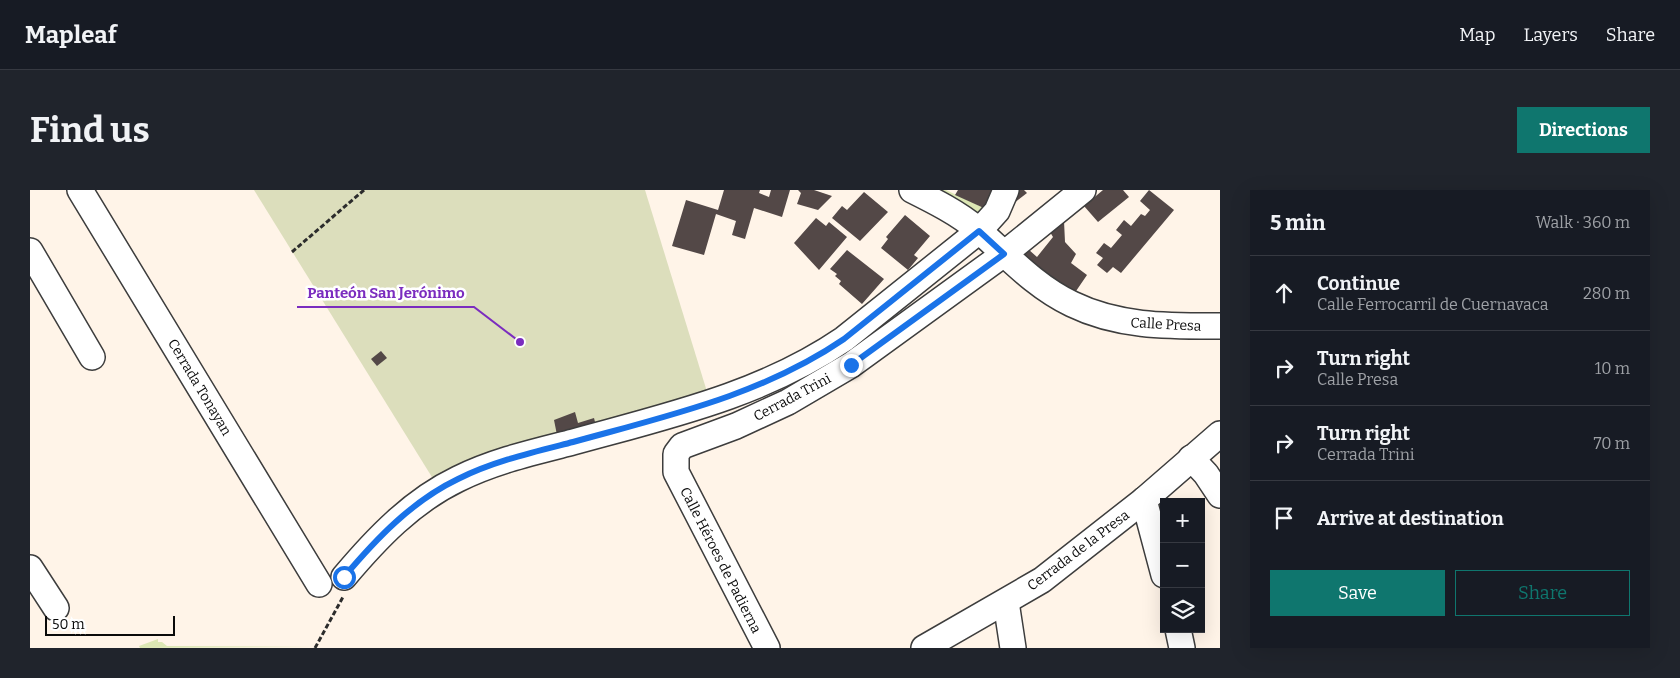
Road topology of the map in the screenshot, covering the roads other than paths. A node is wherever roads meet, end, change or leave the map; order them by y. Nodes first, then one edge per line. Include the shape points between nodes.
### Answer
1 (80, 190) edge
2 (912, 190) edge
3 (1006, 190) edge
4 (1083, 190) edge
5 (979, 231) junction
6 (30, 252) edge
7 (1004, 254) junction
8 (1220, 326) edge
9 (92, 357) dead end
10 (1220, 434) edge
11 (1191, 458) junction
12 (676, 472) joint
13 (1220, 495) edge
14 (1144, 500) junction
15 (1160, 560) edge
16 (344, 577) dead end
17 (34, 583) edge
18 (319, 584) dead end
19 (1006, 602) junction
20 (56, 608) dead end
21 (1179, 633) edge
22 (767, 648) edge
23 (924, 648) edge
24 (1013, 648) edge
25 (1182, 648) edge

1 - 18 street, Cerrada Tonayan
2 - 5 street, Calle Presa
3 - 5 street via 997,211
4 - 7 street, Cerrada Trini
5 - 7 street, Calle Presa
5 - 16 street via 844,339 797,368 713,403 524,455 457,479 396,522
6 - 9 street
7 - 8 street, Calle Presa via 1053,294 1096,314 1150,326
7 - 12 street, Cerrada Trini via 851,365 788,402 682,446 676,454
10 - 11 street, Cerrada de la Presa
11 - 13 street
11 - 14 street, Cerrada de la Presa
12 - 22 street, Calle Héroes de Padierna
14 - 15 street
14 - 19 street, Cerrada de la Presa via 1042,580
17 - 20 street
19 - 23 street, Cerrada de la Presa
19 - 24 street
21 - 25 street

